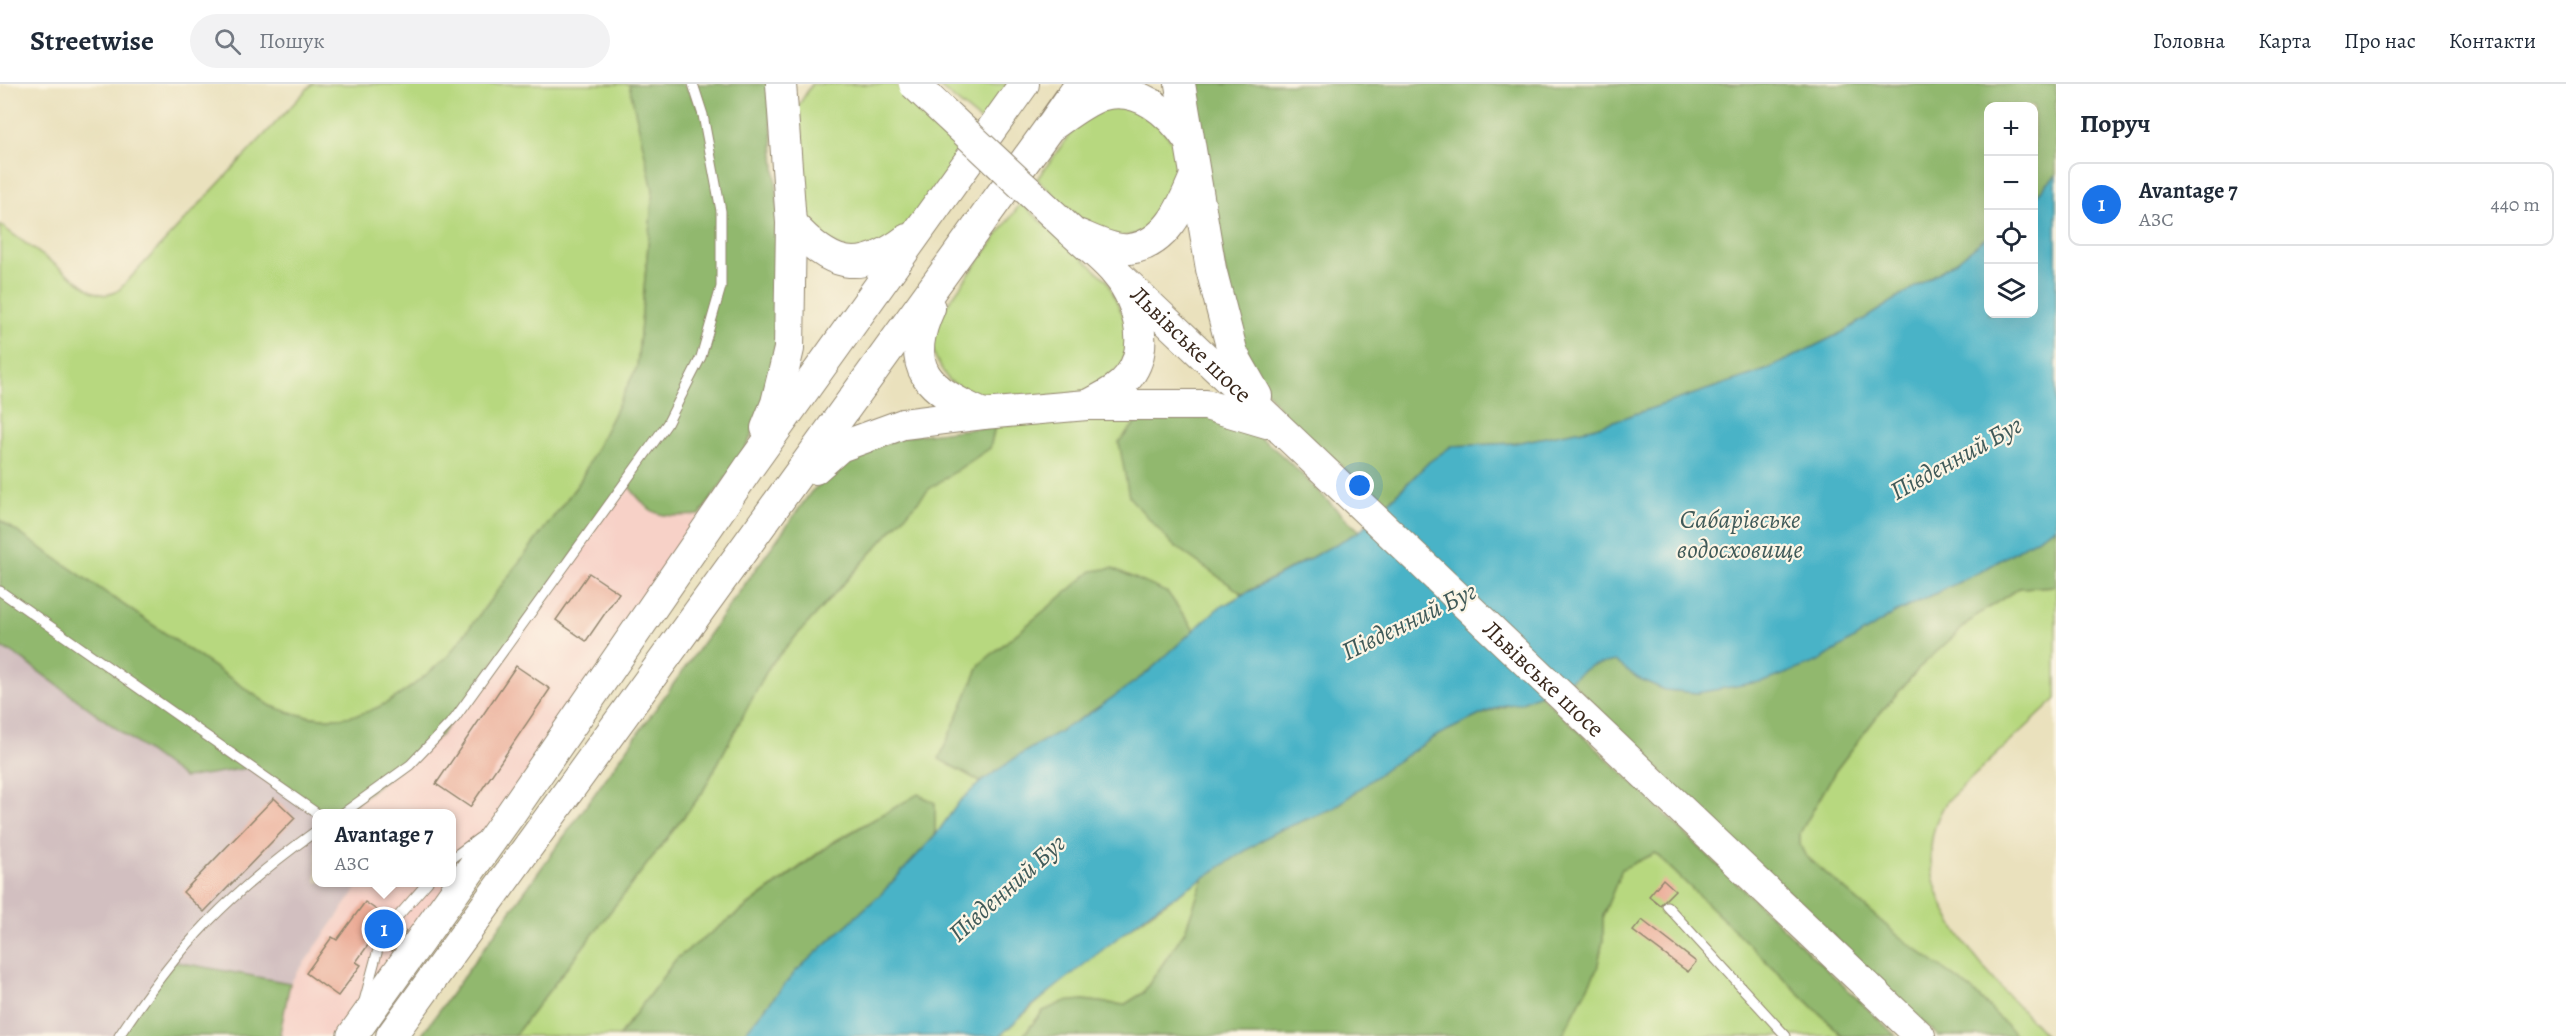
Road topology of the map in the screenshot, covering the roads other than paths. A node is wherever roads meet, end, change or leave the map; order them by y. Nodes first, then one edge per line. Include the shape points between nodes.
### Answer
1 (693, 84) edge
2 (781, 84) edge
3 (803, 84) edge
4 (914, 84) edge
5 (1079, 84) edge
6 (1180, 84) edge
7 (1024, 86) edge
8 (785, 119) junction
9 (1048, 128) junction
10 (1189, 141) junction
11 (1194, 178) junction
12 (791, 223) junction
13 (919, 230) junction
14 (1072, 232) junction
15 (949, 266) junction
16 (1114, 272) junction
17 (1086, 405) junction
18 (983, 414) junction
19 (1273, 424) junction
20 (750, 466) junction
21 (787, 493) junction
22 (0, 591) edge
23 (312, 809) edge
24 (348, 809) edge
25 (509, 816) junction
26 (312, 834) edge
27 (456, 855) edge
28 (424, 887) edge
29 (1667, 906) dead end
30 (393, 922) dead end
31 (380, 942) dead end
32 (354, 1033) edge
33 (119, 1036) edge
34 (391, 1036) edge
35 (1786, 1036) edge
36 (1920, 1036) edge

1 - 24 lane via 703,115 721,211 721,287 701,357 667,424 455,718 410,765
2 - 8 highway
3 - 8 highway
4 - 14 highway, bridge
5 - 9 main road
6 - 10 highway
7 - 13 highway
8 - 12 highway
9 - 10 highway via 1102,95 1129,93 1159,106
9 - 15 highway
10 - 11 highway
11 - 14 highway via 1168,228 1149,243 1128,249
11 - 19 highway via 1211,269 1233,354
12 - 13 highway via 823,253 852,263 884,254
12 - 20 highway via 789,349 776,403
13 - 20 highway
14 - 16 highway, Львівське шосе
15 - 18 highway via 919,333 919,360 925,375 945,395
15 - 21 highway
16 - 17 highway via 1138,314 1140,353 1129,377
16 - 19 highway, Львівське шосе
17 - 18 highway
17 - 19 highway via 1206,405
18 - 21 highway via 903,424 840,447
19 - 36 highway, Львівське шосе
20 - 25 highway
21 - 34 highway
22 - 23 lane
25 - 27 lane
25 - 32 highway
26 - 33 lane via 249,881 209,918 163,970
28 - 30 lane
29 - 35 lane
31 - 32 lane

